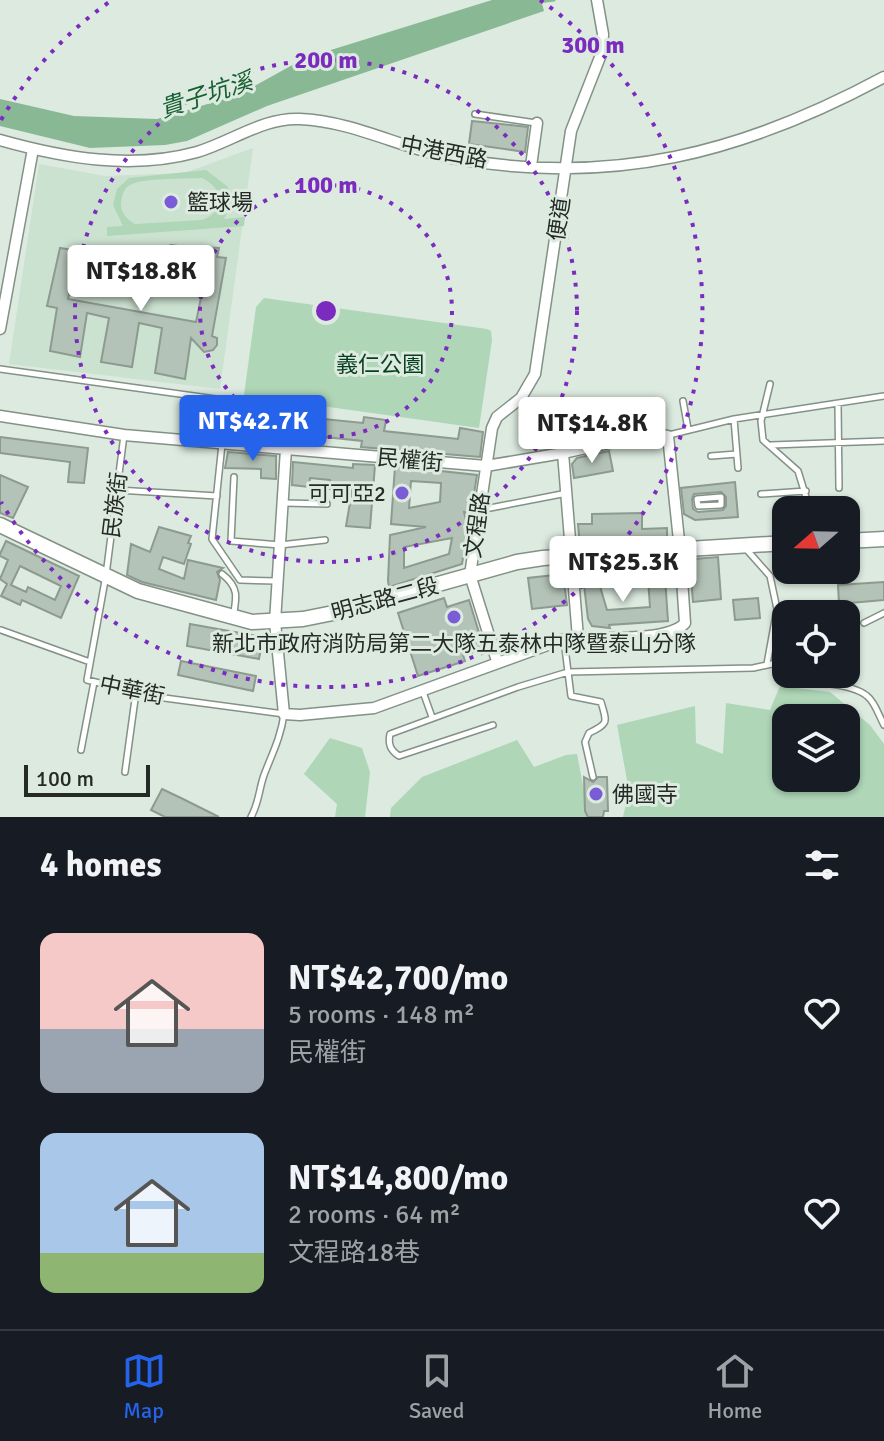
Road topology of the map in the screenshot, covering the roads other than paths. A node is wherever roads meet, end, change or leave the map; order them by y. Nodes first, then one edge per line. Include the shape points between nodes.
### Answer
1 (597, 2) edge
2 (884, 77) edge
3 (475, 114) dead end
4 (537, 123) joint
5 (0, 140) edge
6 (33, 149) junction
7 (531, 166) junction
8 (566, 168) junction
9 (0, 329) edge
10 (0, 369) edge
11 (770, 384) dead end
12 (884, 396) edge
13 (683, 401) dead end
14 (838, 404) junction
15 (764, 415) junction
16 (0, 416) edge
17 (734, 419) junction
18 (492, 428) joint
19 (688, 429) junction
20 (124, 435) junction
21 (668, 436) junction
22 (884, 441) edge
23 (838, 442) junction
24 (222, 444) junction
25 (770, 445) junction
26 (286, 449) junction
27 (563, 453) junction
28 (737, 454) junction
29 (711, 456) dead end
30 (486, 466) junction
31 (738, 468) dead end
32 (234, 477) dead end
33 (839, 488) dead end
34 (117, 490) junction
35 (806, 491) junction
36 (568, 493) junction
37 (761, 494) dead end
38 (217, 496) junction
39 (807, 496) edge
40 (282, 503) junction
41 (327, 504) dead end
42 (480, 510) junction
43 (1, 528) edge
44 (884, 539) edge
45 (325, 540) dead end
46 (860, 540) edge
47 (772, 544) edge
48 (280, 545) junction
49 (744, 546) junction
50 (680, 550) junction
51 (574, 555) junction
52 (222, 574) dead end
53 (106, 575) junction
54 (470, 575) junction
55 (277, 581) junction
56 (775, 600) edge
57 (884, 613) edge
58 (233, 618) junction
59 (275, 622) junction
60 (864, 623) dead end
61 (1, 630) edge
62 (578, 638) junction
63 (564, 639) junction
64 (772, 644) edge
65 (497, 661) junction
66 (90, 662) junction
67 (772, 663) edge
68 (767, 664) junction
69 (568, 672) junction
70 (94, 682) junction
71 (842, 688) edge
72 (422, 690) junction
73 (136, 692) junction
74 (284, 714) junction
75 (432, 717) junction
76 (493, 725) dead end
77 (884, 725) edge
78 (81, 750) dead end
79 (125, 772) dead end
80 (593, 777) dead end
81 (251, 817) edge

1 - 8 street, 便道 via 602,52 571,131
2 - 8 street, 中港西路 via 799,120 729,144 627,165
3 - 4 lane
4 - 7 street
5 - 6 street, 中港西路
6 - 7 street, 中港西路 via 121,162 162,159 208,148 269,123 300,119 456,159
6 - 9 street
7 - 8 street, 中港西路
8 - 18 street, 便道 via 535,374
10 - 24 lane via 230,401
11 - 15 lane
12 - 14 lane
13 - 19 lane
14 - 15 lane
14 - 23 lane
15 - 17 lane
15 - 25 lane via 763,440
16 - 20 street, 民權街
17 - 19 lane
17 - 28 lane
18 - 30 street, 文程路
19 - 21 lane
20 - 24 street, 民權街
20 - 34 lane, 民族街
21 - 27 street, 民權街 via 655,433
21 - 50 street
22 - 23 lane
23 - 25 lane
23 - 33 lane
24 - 26 street, 民權街
24 - 38 lane
25 - 35 lane via 798,471
26 - 30 street, 民權街
26 - 40 street
27 - 30 street, 民權街
27 - 36 street
28 - 29 lane
28 - 31 lane
30 - 42 street, 文程路
32 - 48 lane via 231,541
34 - 38 lane
34 - 53 lane, 民族街
35 - 37 lane
35 - 39 lane
36 - 42 lane
36 - 51 street
38 - 55 lane via 212,539 240,580
40 - 41 lane
40 - 48 street
42 - 54 street, 文程路
43 - 53 main road, 明志路二段
44 - 46 main road
45 - 48 lane
47 - 49 main road, 明志路二段
48 - 55 street
49 - 50 main road, 明志路二段
49 - 56 lane via 770,576
50 - 51 main road, 明志路二段
50 - 62 street via 682,627 664,634
51 - 54 main road, 明志路二段
51 - 62 street
52 - 58 lane via 235,585 238,596
53 - 58 main road, 明志路二段 via 153,596
53 - 66 lane, 中華街
54 - 59 main road, 明志路二段 via 338,612
54 - 65 street
55 - 59 street
57 - 60 lane
58 - 59 main road, 明志路二段
59 - 74 street
61 - 66 lane
62 - 63 street
63 - 65 street
63 - 69 lane
64 - 68 lane
65 - 72 street
66 - 70 lane, 中華街 via 87,680
67 - 68 lane
68 - 69 lane
69 - 75 lane
69 - 80 lane via 571,696 601,702 606,721 585,742
70 - 73 lane, 中華街
70 - 78 lane
71 - 77 lane via 870,697
72 - 74 street via 374,708
72 - 75 lane
73 - 74 lane, 中華街
73 - 79 lane
74 - 81 lane via 282,734
75 - 76 lane via 390,734 393,752 399,756

